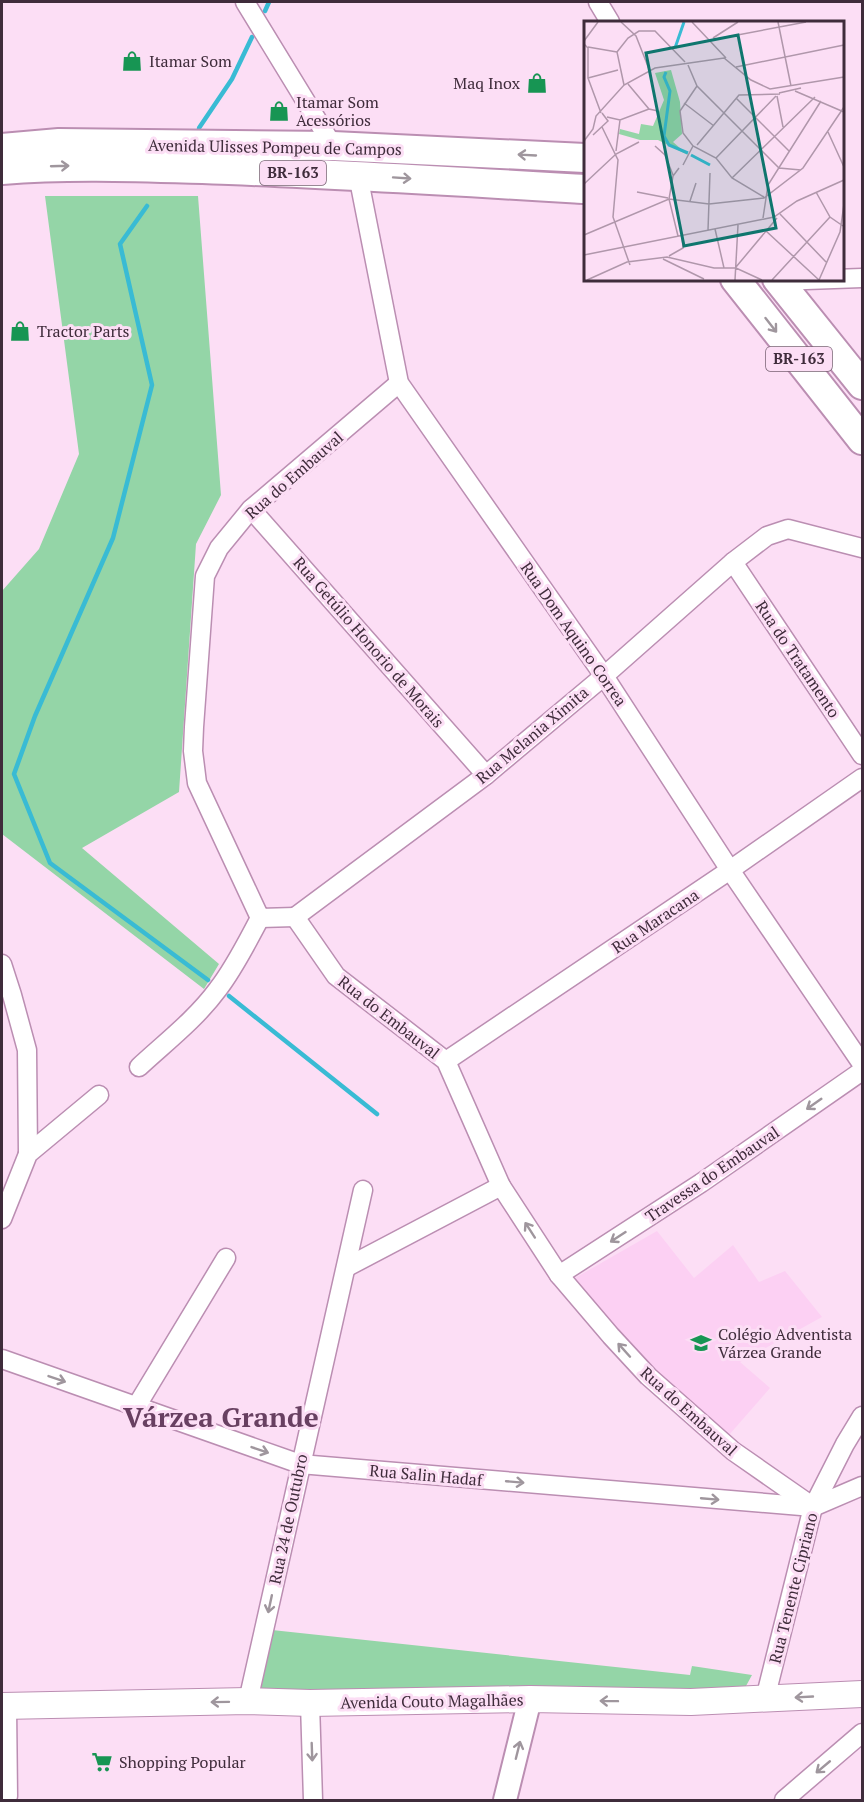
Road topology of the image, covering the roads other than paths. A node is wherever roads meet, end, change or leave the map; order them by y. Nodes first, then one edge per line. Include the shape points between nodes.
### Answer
1 (244, 2) edge
2 (598, 2) edge
3 (609, 21) edge
4 (333, 146) junction
5 (2, 148) edge
6 (584, 158) edge
7 (2, 170) edge
8 (358, 175) junction
9 (584, 189) edge
10 (843, 278) edge
11 (862, 278) edge
12 (736, 280) edge
13 (778, 280) edge
14 (399, 383) junction
15 (862, 385) edge
16 (862, 440) edge
17 (251, 509) junction
18 (862, 548) edge
19 (733, 562) junction
20 (604, 676) junction
21 (862, 755) edge
22 (486, 775) junction
23 (862, 778) edge
24 (730, 870) junction
25 (296, 917) junction
26 (260, 918) junction
27 (2, 964) edge
28 (446, 1061) junction
29 (862, 1064) edge
30 (139, 1067) dead end
31 (862, 1071) edge
32 (99, 1095) dead end
33 (28, 1154) junction
34 (501, 1186) junction
35 (363, 1190) dead end
36 (2, 1219) edge
37 (226, 1258) dead end
38 (347, 1267) junction
39 (559, 1275) junction
40 (2, 1359) edge
41 (136, 1407) junction
42 (862, 1416) edge
43 (300, 1464) junction
44 (862, 1486) edge
45 (813, 1507) junction
46 (862, 1694) edge
47 (530, 1699) junction
48 (765, 1699) junction
49 (248, 1701) junction
50 (310, 1703) junction
51 (4, 1706) edge
52 (862, 1733) edge
53 (6, 1800) edge
54 (314, 1800) edge
55 (505, 1800) edge
56 (784, 1800) edge

1 - 4 street
2 - 3 street
4 - 5 main road, Avenida Ulisses Pompeu de Campos / BR-163 via 58,143
6 -> 4 main road, Avenida Ulisses Pompeu de Campos / BR-163
7 -> 8 main road, Avenida Ulisses Pompeu de Campos / BR-163 via 116,166
8 -> 9 main road, Avenida Ulisses Pompeu de Campos / BR-163
8 - 14 street, Rua Dom Aquino Correa
10 - 11 street
12 - 13 main road via 757,287
12 -> 16 main road, BR-163
13 - 15 main road, BR-163
14 - 17 street, Rua do Embauval
14 - 20 street, Rua Dom Aquino Correa
17 - 22 street, Rua Getúlio Honorio de Morais
17 - 26 street, Rua do Embauval via 219,548 204,576 194,751 197,783
18 - 19 street, Rua Melania Ximita via 788,529 767,536
19 - 20 street, Rua Melania Ximita
19 - 21 street, Rua do Tratamento
20 - 22 street, Rua Melania Ximita
20 - 24 street, Rua Dom Aquino Correa
22 - 25 street, Rua Melania Ximita
23 - 24 street, Rua Maracana
24 - 28 street, Rua Maracana
24 - 29 street, Rua Dom Aquino Correa
25 - 26 street
25 - 28 street, Rua do Embauval via 336,976
26 - 30 street via 218,990
27 - 33 street via 27,1050
28 - 34 street, Rua do Embauval
31 -> 39 street, Travessa do Embauval
32 - 33 street
33 - 36 street
34 - 38 street
39 -> 34 street, Rua do Embauval
35 - 38 street, Rua 24 de Outubro
37 - 41 street
38 - 43 street, Rua 24 de Outubro
45 -> 39 street, Rua do Embauval via 733,1451 648,1376
40 -> 41 street, Rua Salin Hadaf
41 -> 43 street, Rua Salin Hadaf
42 - 45 street, Rua Tenente Cipriano
43 -> 45 street, Rua Salin Hadaf
43 -> 49 street, Rua 24 de Outubro
44 - 45 street, Rua Salin Hadaf
45 - 48 street, Rua Tenente Cipriano
46 -> 48 main road, Avenida Couto Magalhães
48 -> 47 main road, Avenida Couto Magalhães
47 - 50 main road, Avenida Couto Magalhães
55 -> 47 street
49 - 50 main road, Avenida Couto Magalhães
49 -> 51 main road, Avenida Couto Magalhães
50 -> 54 street
51 - 53 street
52 -> 56 street

